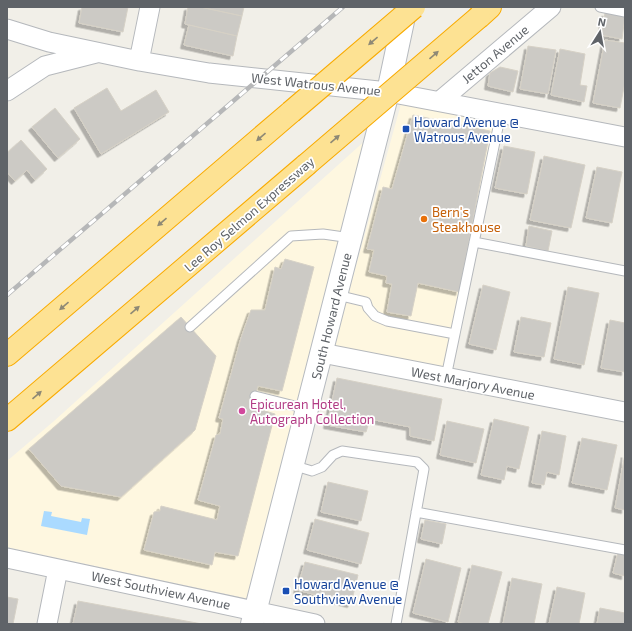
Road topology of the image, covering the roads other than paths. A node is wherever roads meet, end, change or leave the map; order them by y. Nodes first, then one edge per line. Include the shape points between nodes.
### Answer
1 (150, 7) edge
2 (406, 7) edge
3 (414, 7) edge
4 (551, 7) edge
5 (600, 7) edge
6 (484, 12) edge
7 (625, 12) edge
8 (7, 29) edge
9 (101, 52) junction
10 (139, 61) junction
11 (7, 91) edge
12 (388, 92) junction
13 (440, 101) junction
14 (501, 113) junction
15 (625, 137) edge
16 (351, 238) junction
17 (474, 242) junction
18 (625, 271) edge
19 (337, 295) junction
20 (190, 327) dead end
21 (455, 334) junction
22 (322, 353) junction
23 (7, 355) edge
24 (446, 377) junction
25 (255, 396) dead end
26 (307, 409) junction
27 (625, 412) edge
28 (7, 420) edge
29 (292, 466) junction
30 (416, 512) junction
31 (625, 550) edge
32 (7, 558) edge
33 (58, 569) junction
34 (253, 617) edge
35 (47, 624) edge
36 (315, 624) edge
37 (396, 624) edge

1 - 10 street
2 - 12 main road, South Howard Avenue
3 -> 23 highway, bridge
4 - 13 street, Jetton Avenue
5 - 7 lane
28 -> 6 highway, Lee Roy Selmon Expressway, bridge
8 - 9 street, West Watrous Avenue via 49,42
9 - 10 street, West Watrous Avenue
9 - 11 street via 45,66
10 - 12 street, West Watrous Avenue via 209,73
12 - 13 street, West Watrous Avenue
12 - 16 main road, South Howard Avenue
13 - 14 street, West Watrous Avenue
14 - 15 street, West Watrous Avenue
14 - 17 lane
16 - 19 main road, South Howard Avenue
16 - 20 lane via 323,234 291,236
17 - 18 lane
17 - 21 lane
19 - 21 lane via 366,302 375,316 388,321
19 - 22 main road, South Howard Avenue
21 - 24 lane
22 - 24 street, West Marjory Avenue
22 - 26 main road, South Howard Avenue
24 - 27 street, West Marjory Avenue
25 - 26 lane
26 - 29 main road, South Howard Avenue
29 - 30 lane via 312,471 322,467 333,455 342,451 417,462 424,469
29 - 34 main road, South Howard Avenue
30 - 31 lane
30 - 37 lane
32 - 33 street, West Southview Avenue
33 - 34 street, West Southview Avenue
33 - 35 street
34 - 36 street, West Southview Avenue

